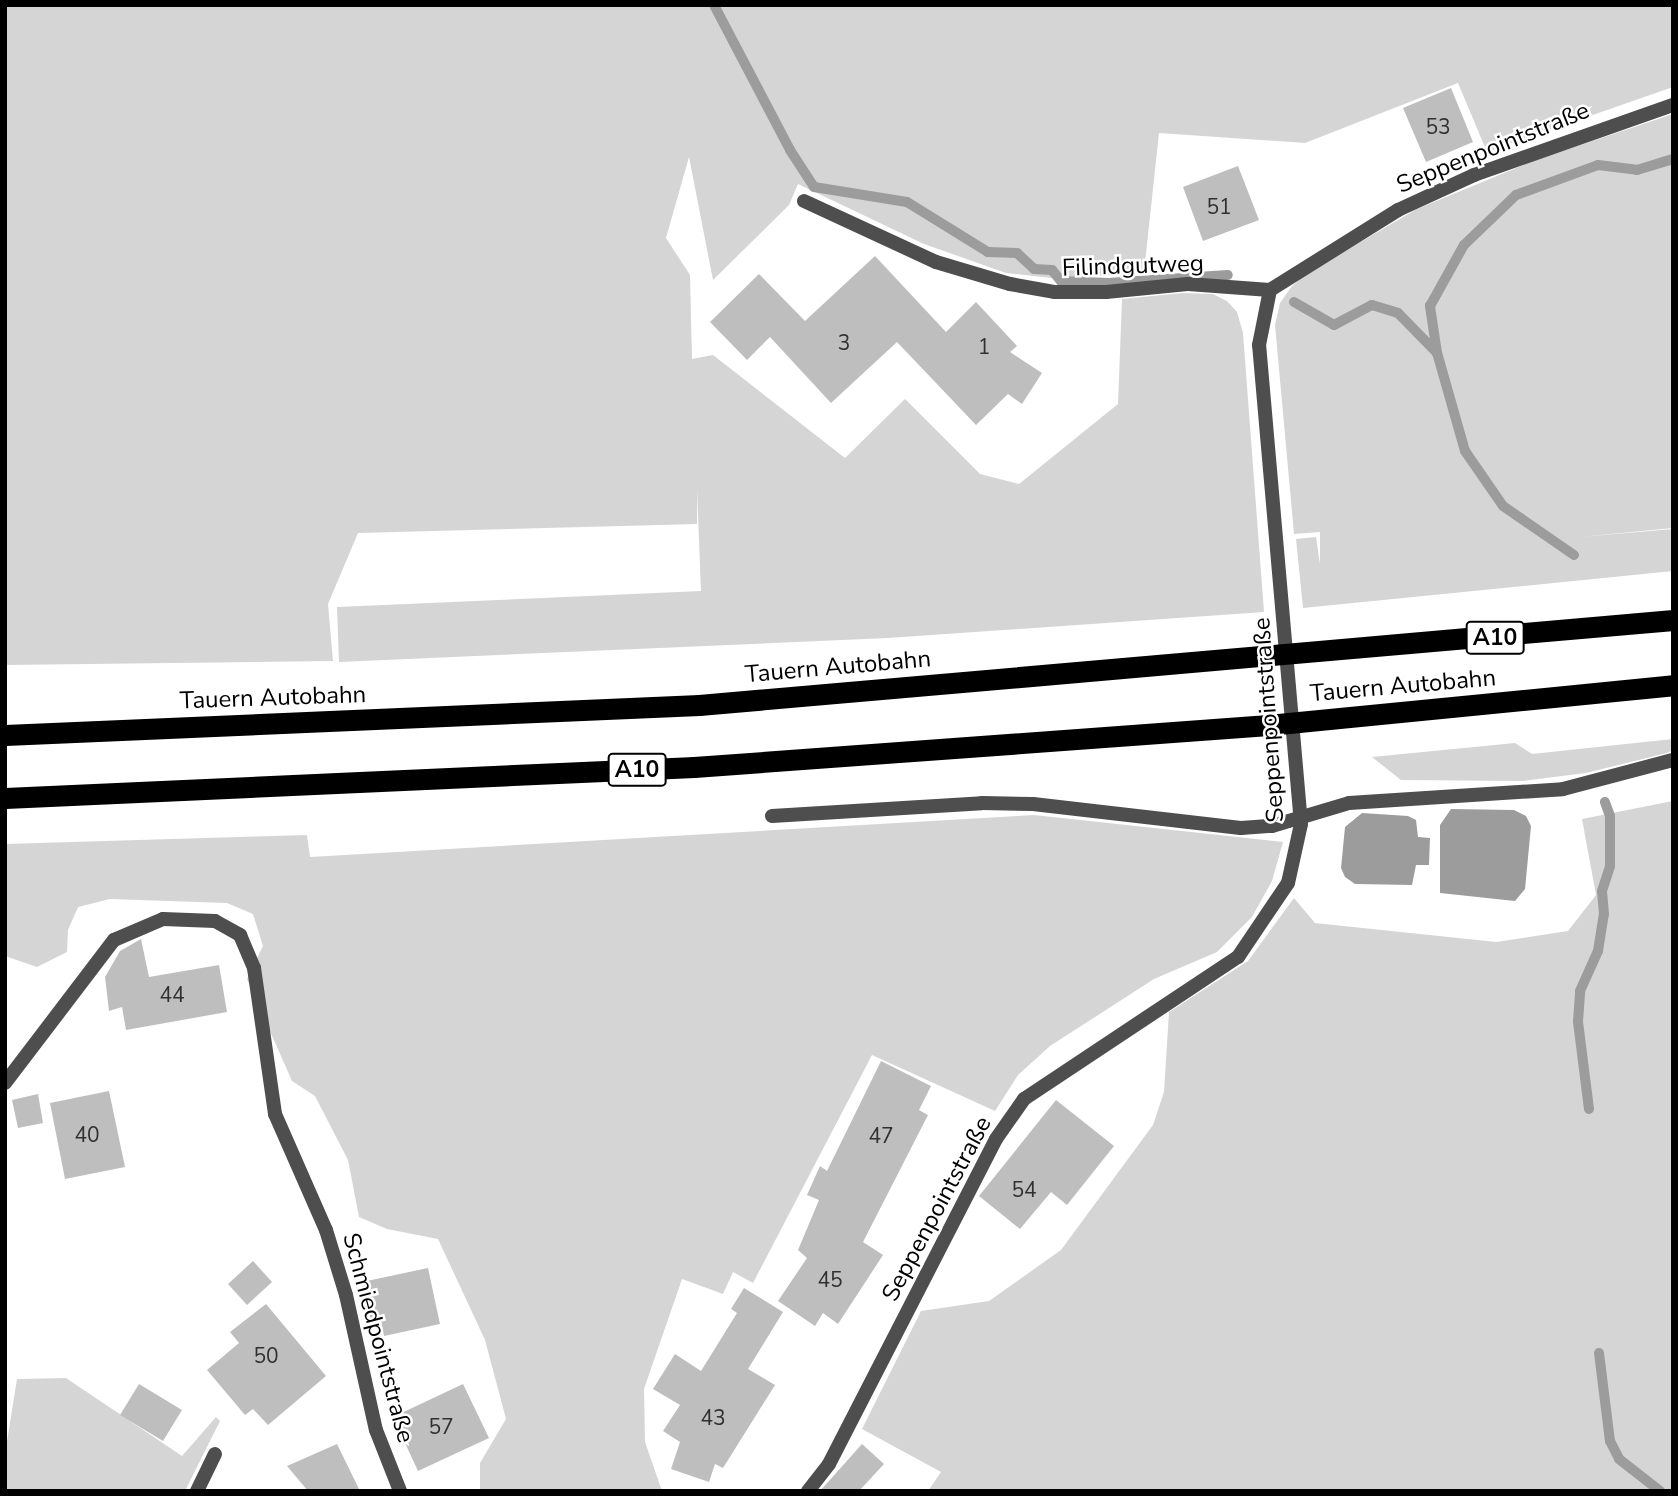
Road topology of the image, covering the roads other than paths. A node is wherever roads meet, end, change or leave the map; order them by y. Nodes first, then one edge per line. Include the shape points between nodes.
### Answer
1 (1673, 104) edge
2 (804, 201) dead end
3 (1270, 290) junction
4 (1673, 620) edge
5 (1673, 685) edge
6 (5, 735) edge
7 (1673, 760) edge
8 (5, 798) edge
9 (772, 816) dead end
10 (1301, 818) junction
11 (5, 1083) edge
12 (215, 1454) dead end
13 (197, 1491) edge
14 (400, 1491) edge
15 (808, 1491) edge

1 - 3 street, Seppenpointstraße via 1474,175 1398,210
2 - 3 street, Filindgutweg via 936,262 1010,284 1055,292 1188,284
3 - 10 street, Seppenpointstraße via 1258,345
4 - 6 highway, Tauern Autobahn / A10 via 699,705
5 - 8 highway, Tauern Autobahn / A10 via 1268,726 694,767
7 - 10 street via 1563,789 1349,803
9 - 10 street via 982,803 1033,804 1241,828
10 - 15 street, Seppenpointstraße via 1288,883 1238,957 1024,1099 996,1139 829,1464
11 - 14 street, Schmiedpointstraße via 114,940 133,928 163,919 215,921 240,935 254,968 275,1114 326,1230 346,1295 376,1430
12 - 13 street

